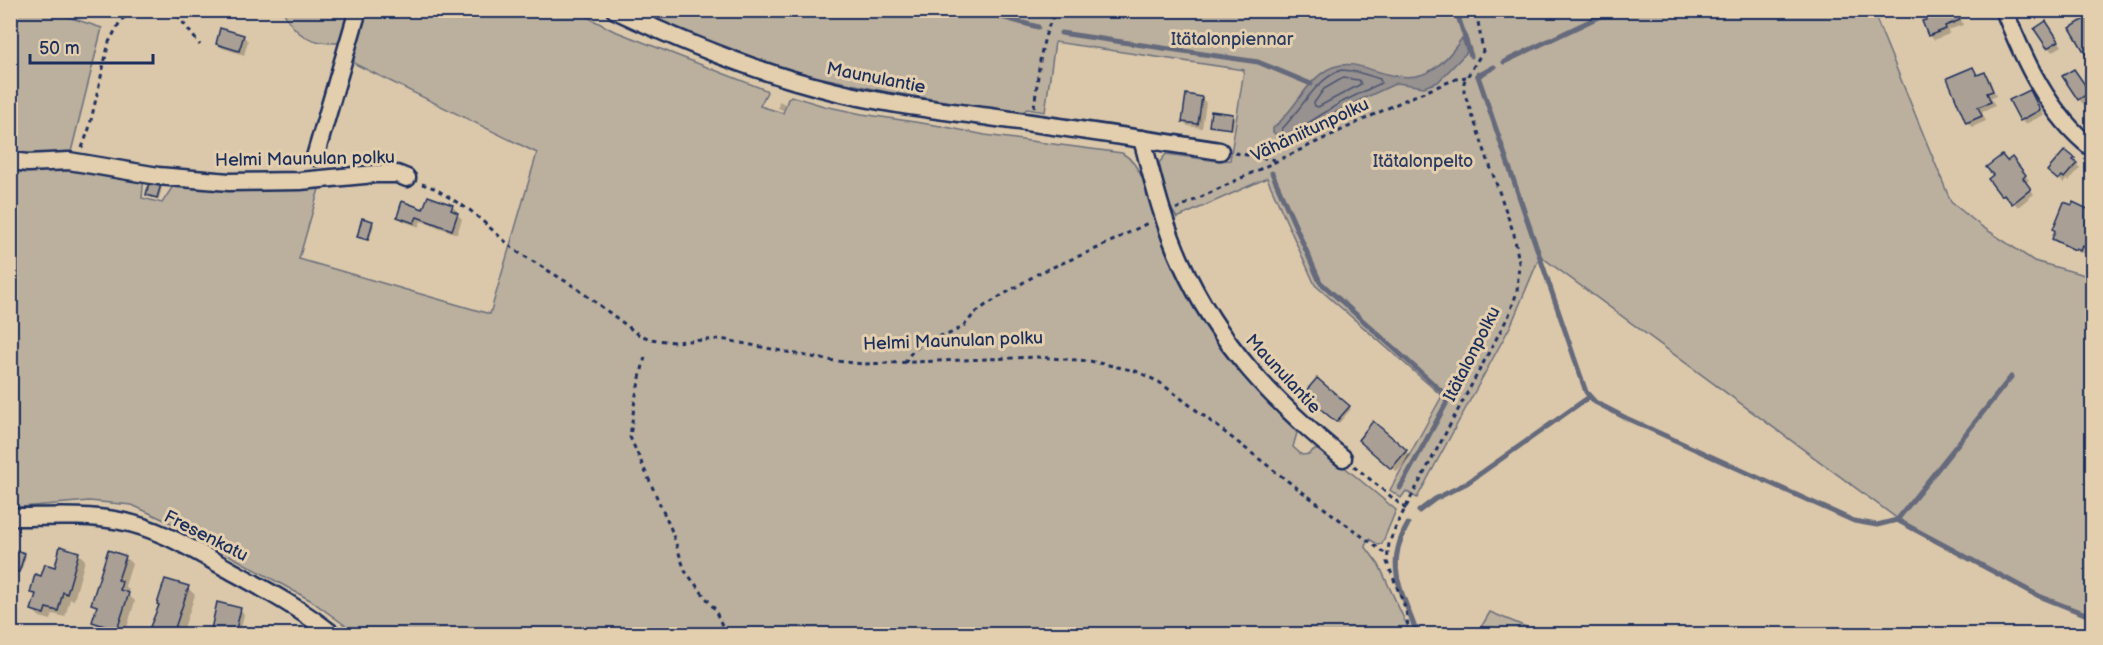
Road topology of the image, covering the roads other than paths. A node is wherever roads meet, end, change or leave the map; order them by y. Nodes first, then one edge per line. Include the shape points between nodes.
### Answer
1 (358, 10) edge
2 (615, 10) edge
3 (2004, 10) edge
4 (1142, 139) junction
5 (2092, 148) edge
6 (1220, 151) road end
7 (315, 157) dead end
8 (10, 161) edge
9 (407, 178) road end
10 (1343, 458) road end
11 (10, 517) edge
12 (332, 634) edge

1 - 7 street
2 - 4 street, Maunulantie via 729,58 832,91 895,104
3 - 5 street via 2037,82 2066,124
4 - 6 street, Maunulantie
4 - 10 street, Maunulantie via 1180,260 1219,332 1270,393
8 - 9 street, Helmi Maunulan polku via 69,161 158,176 229,182 375,174
11 - 12 street, Fresenkatu via 94,517 149,529 274,595

